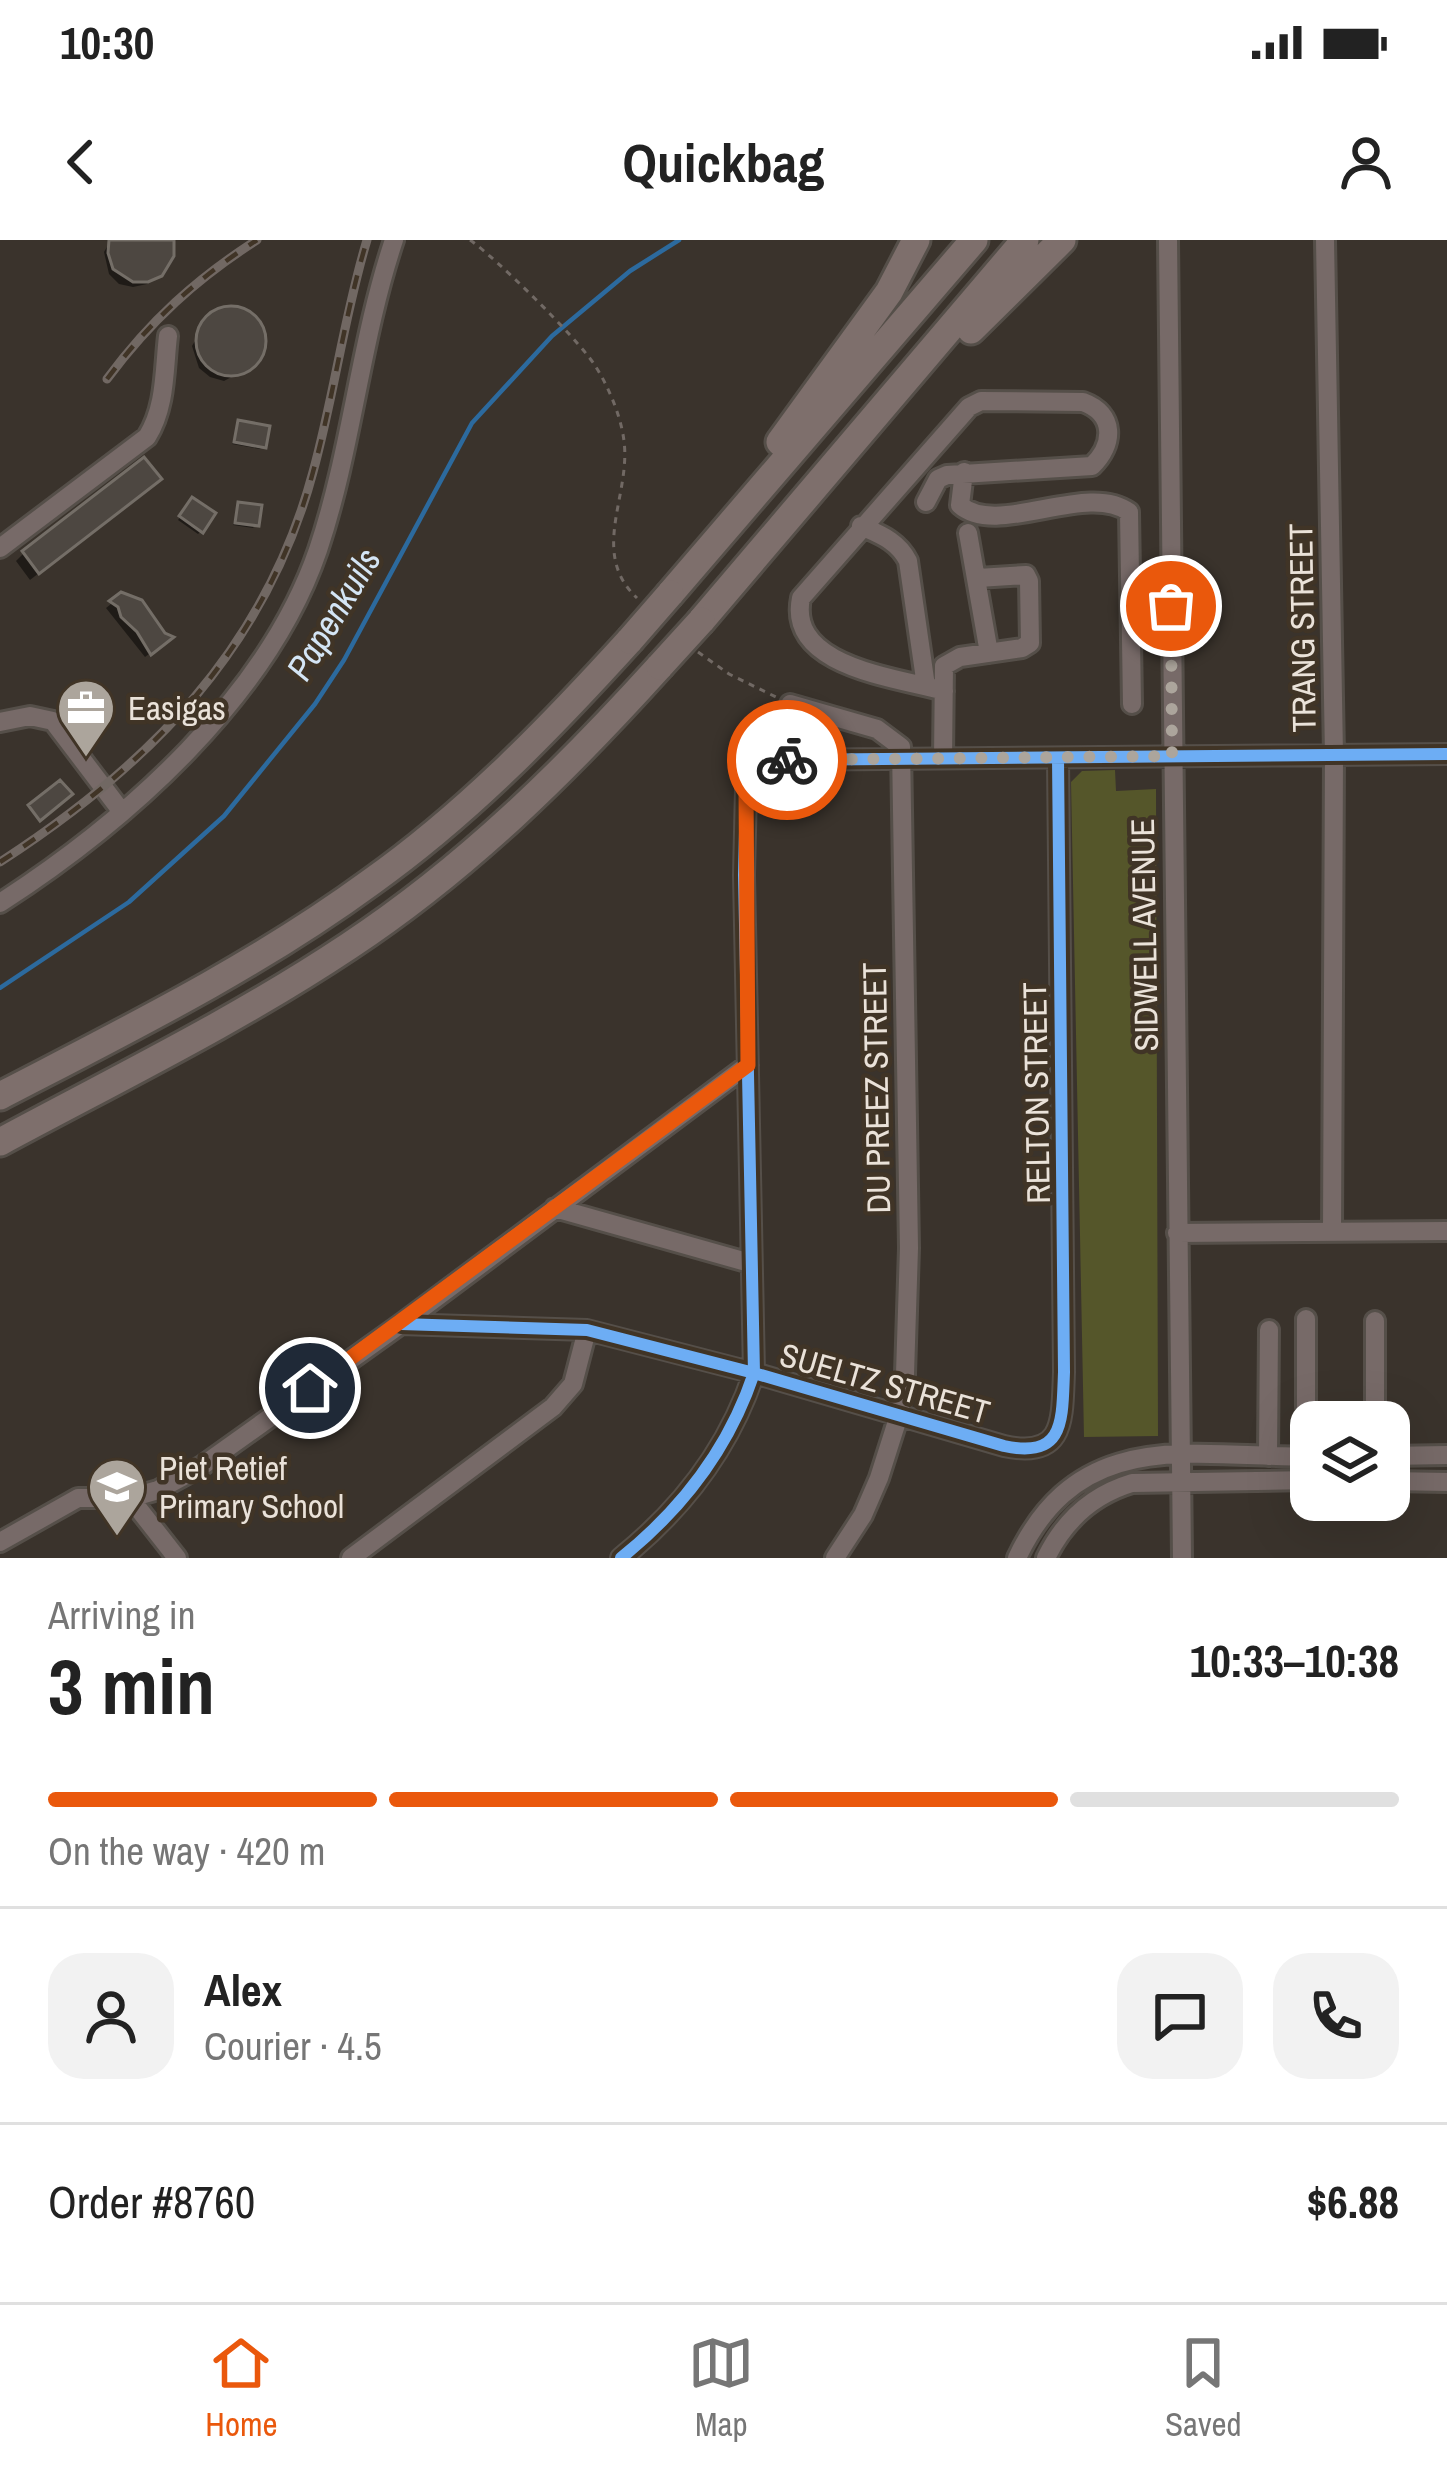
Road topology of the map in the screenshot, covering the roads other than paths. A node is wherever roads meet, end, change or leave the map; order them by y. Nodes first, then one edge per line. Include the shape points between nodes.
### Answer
1 (394, 240) edge
2 (916, 240) edge
3 (974, 240) edge
4 (1025, 240) edge
5 (1062, 240) edge
6 (1168, 240) edge
7 (1325, 240) edge
8 (168, 336) dead end
9 (1080, 467) junction
10 (964, 472) junction
11 (926, 502) dead end
12 (1082, 504) junction
13 (1170, 517) junction
14 (1131, 519) junction
15 (861, 526) junction
16 (968, 533) dead end
17 (0, 548) edge
18 (978, 578) junction
19 (734, 586) junction
20 (673, 590) junction
21 (1132, 650) junction
22 (1171, 650) junction
23 (989, 653) junction
24 (935, 689) junction
25 (790, 704) road end
26 (1132, 704) dead end
27 (0, 722) edge
28 (1447, 754) edge
29 (1334, 755) junction
30 (1172, 756) junction
31 (943, 758) junction
32 (1058, 758) junction
33 (902, 759) junction
34 (122, 812) junction
35 (0, 903) edge
36 (748, 1065) junction
37 (0, 1096) edge
38 (0, 1142) edge
39 (555, 1208) junction
40 (1447, 1231) edge
41 (1332, 1232) junction
42 (1177, 1233) junction
43 (750, 1263) junction
44 (1306, 1319) dead end
45 (1375, 1321) dead end
46 (400, 1324) junction
47 (587, 1330) junction
48 (1269, 1330) dead end
49 (754, 1372) junction
50 (1306, 1401) edge
51 (1376, 1401) edge
52 (899, 1415) junction
53 (1059, 1426) joint
54 (1447, 1455) edge
55 (1182, 1456) junction
56 (1268, 1456) junction
57 (1290, 1456) edge
58 (1410, 1456) edge
59 (1182, 1480) junction
60 (1290, 1480) edge
61 (1410, 1481) edge
62 (1447, 1482) edge
63 (130, 1498) junction
64 (0, 1541) edge
65 (177, 1558) edge
66 (351, 1558) edge
67 (621, 1558) edge
68 (835, 1558) edge
69 (1018, 1558) edge
70 (1046, 1558) edge
71 (1182, 1558) edge

1 - 34 street via 302,592 262,662
2 - 20 highway via 890,292
3 - 20 highway
4 - 19 highway
5 - 19 highway
6 - 13 street, SIDWELL AVENUE
7 - 29 street, TRANG STREET
8 - 17 street via 161,402 147,437
9 - 10 street
9 - 12 street
9 - 15 street via 1092,466 1109,444 1096,406 981,401
10 - 11 street via 938,479
10 - 12 street via 960,506 980,516
12 - 14 street via 1122,506
13 - 14 street
13 - 22 street, SIDWELL AVENUE
14 - 21 street
15 - 24 street via 891,540 908,561
15 - 24 street via 801,598 801,629 829,658
16 - 18 street
18 - 23 street
18 - 23 street via 1018,573 1029,581 1030,643
19 - 38 highway, bridge via 595,737 436,883 286,986
20 - 37 highway, bridge via 498,778 375,880 209,986
21 - 22 street
21 - 26 street
22 - 30 street, SIDWELL AVENUE
23 - 24 street via 950,661
24 - 31 street
25 - 33 street via 877,729 896,739
27 - 34 street via 53,721
28 - 29 street
29 - 30 street
29 - 41 street, TRANG STREET
30 - 32 street
30 - 42 street, SIDWELL AVENUE
31 - 32 street
31 - 33 street
32 - 53 street, RELTON STREET
33 - 36 street via 767,761 752,772
33 - 52 street, DU PREEZ STREET via 909,1248
34 - 35 street
36 - 39 street
36 - 43 street
39 - 43 street
39 - 46 street
40 - 41 street
41 - 42 street
42 - 55 street, SIDWELL AVENUE
43 - 49 street
44 - 50 street
45 - 51 street
46 - 47 street, SUELTZ STREET
46 - 63 street via 202,1466
47 - 49 street, SUELTZ STREET
47 - 66 street via 573,1384 553,1407
48 - 56 street
49 - 52 street, SUELTZ STREET
49 - 67 street via 690,1492
52 - 53 street, SUELTZ STREET via 1023,1450 1042,1448
52 - 68 street, DU PREEZ STREET via 863,1515
54 - 58 street
55 - 56 street
55 - 59 street, SIDWELL AVENUE
55 - 69 street via 1124,1461 1078,1480 1037,1520
56 - 57 street
59 - 60 street
59 - 70 street via 1132,1483 1097,1498 1066,1525
59 - 71 street, SIDWELL AVENUE
61 - 62 street
63 - 64 street via 78,1498
63 - 65 street

